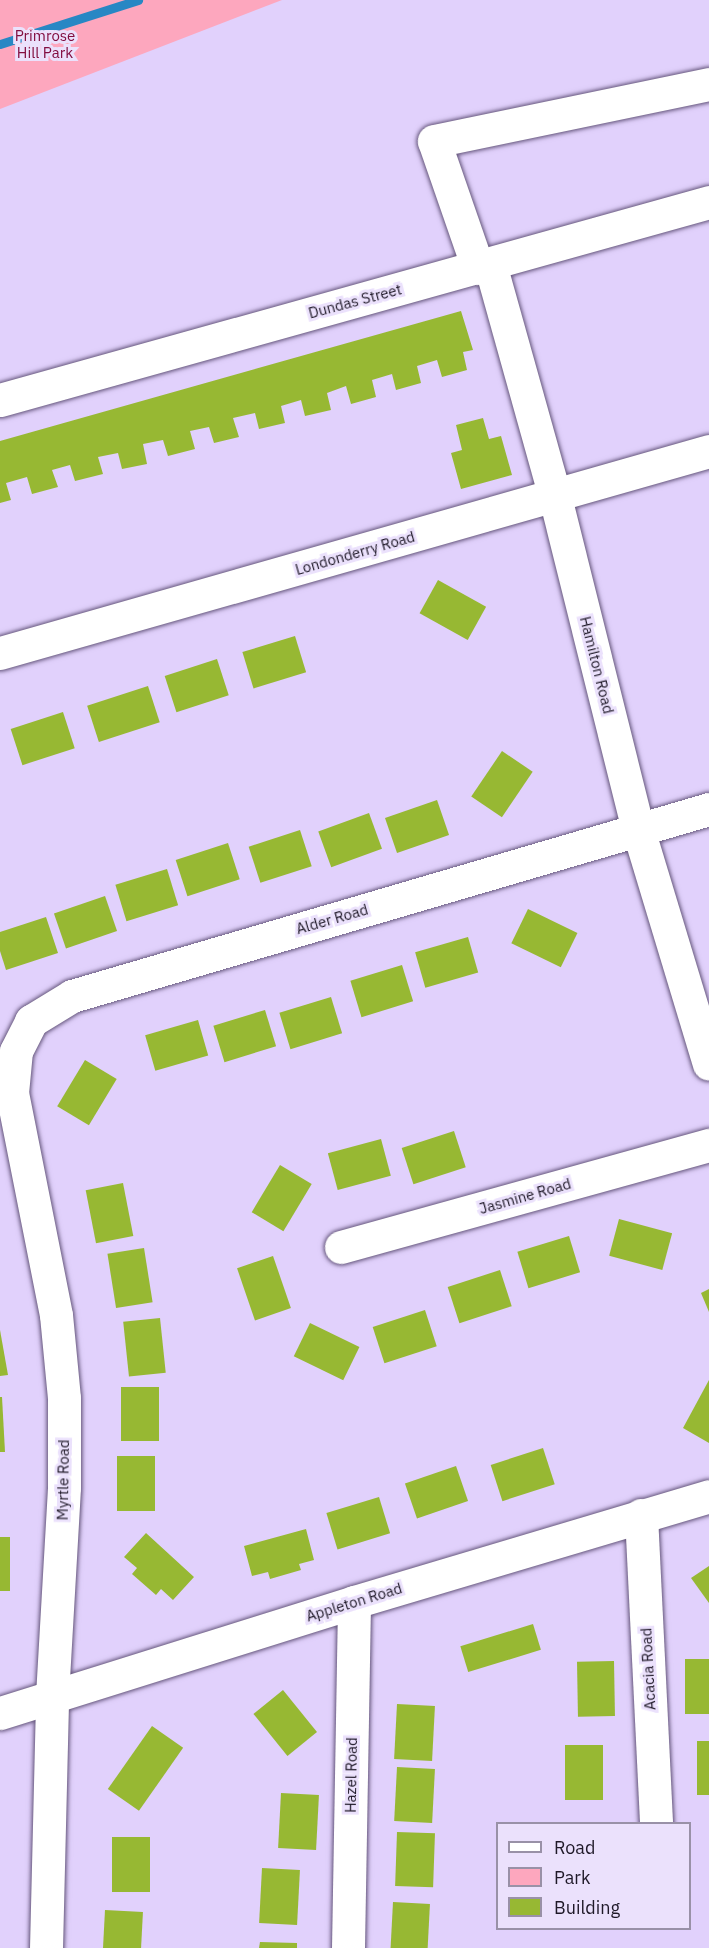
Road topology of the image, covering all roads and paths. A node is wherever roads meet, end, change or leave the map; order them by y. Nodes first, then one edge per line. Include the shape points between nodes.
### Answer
1 (709, 84) edge
2 (709, 202) edge
3 (484, 266) junction
4 (0, 399) edge
5 (709, 451) edge
6 (555, 497) junction
7 (0, 652) edge
8 (709, 809) edge
9 (638, 829) junction
10 (31, 1021) joint
11 (709, 1064) edge
12 (709, 1145) edge
13 (341, 1247) dead end
14 (709, 1496) edge
15 (641, 1515) junction
16 (354, 1602) junction
17 (52, 1696) junction
18 (0, 1713) edge
19 (656, 1822) edge
20 (46, 1948) edge
21 (348, 1948) edge

1 - 3 street, Hamilton Road via 434,141
2 - 3 street, Dundas Street
3 - 4 street, Dundas Street
3 - 6 street, Hamilton Road
5 - 6 street, Londonderry Road
6 - 7 street, Londonderry Road
6 - 9 street, Hamilton Road
8 - 9 street, Alder Road
9 - 10 street, Alder Road via 72,996
9 - 11 street, Hamilton Road
10 - 17 street, Myrtle Road via 16,1052 12,1094 56,1315 64,1398 64,1487
12 - 13 street, Jasmine Road
14 - 15 street, Appleton Road
15 - 16 street, Appleton Road
15 - 19 street, Acacia Road
16 - 17 street, Appleton Road
16 - 21 street, Hazel Road
17 - 18 street, Appleton Road
17 - 20 street, Myrtle Road

